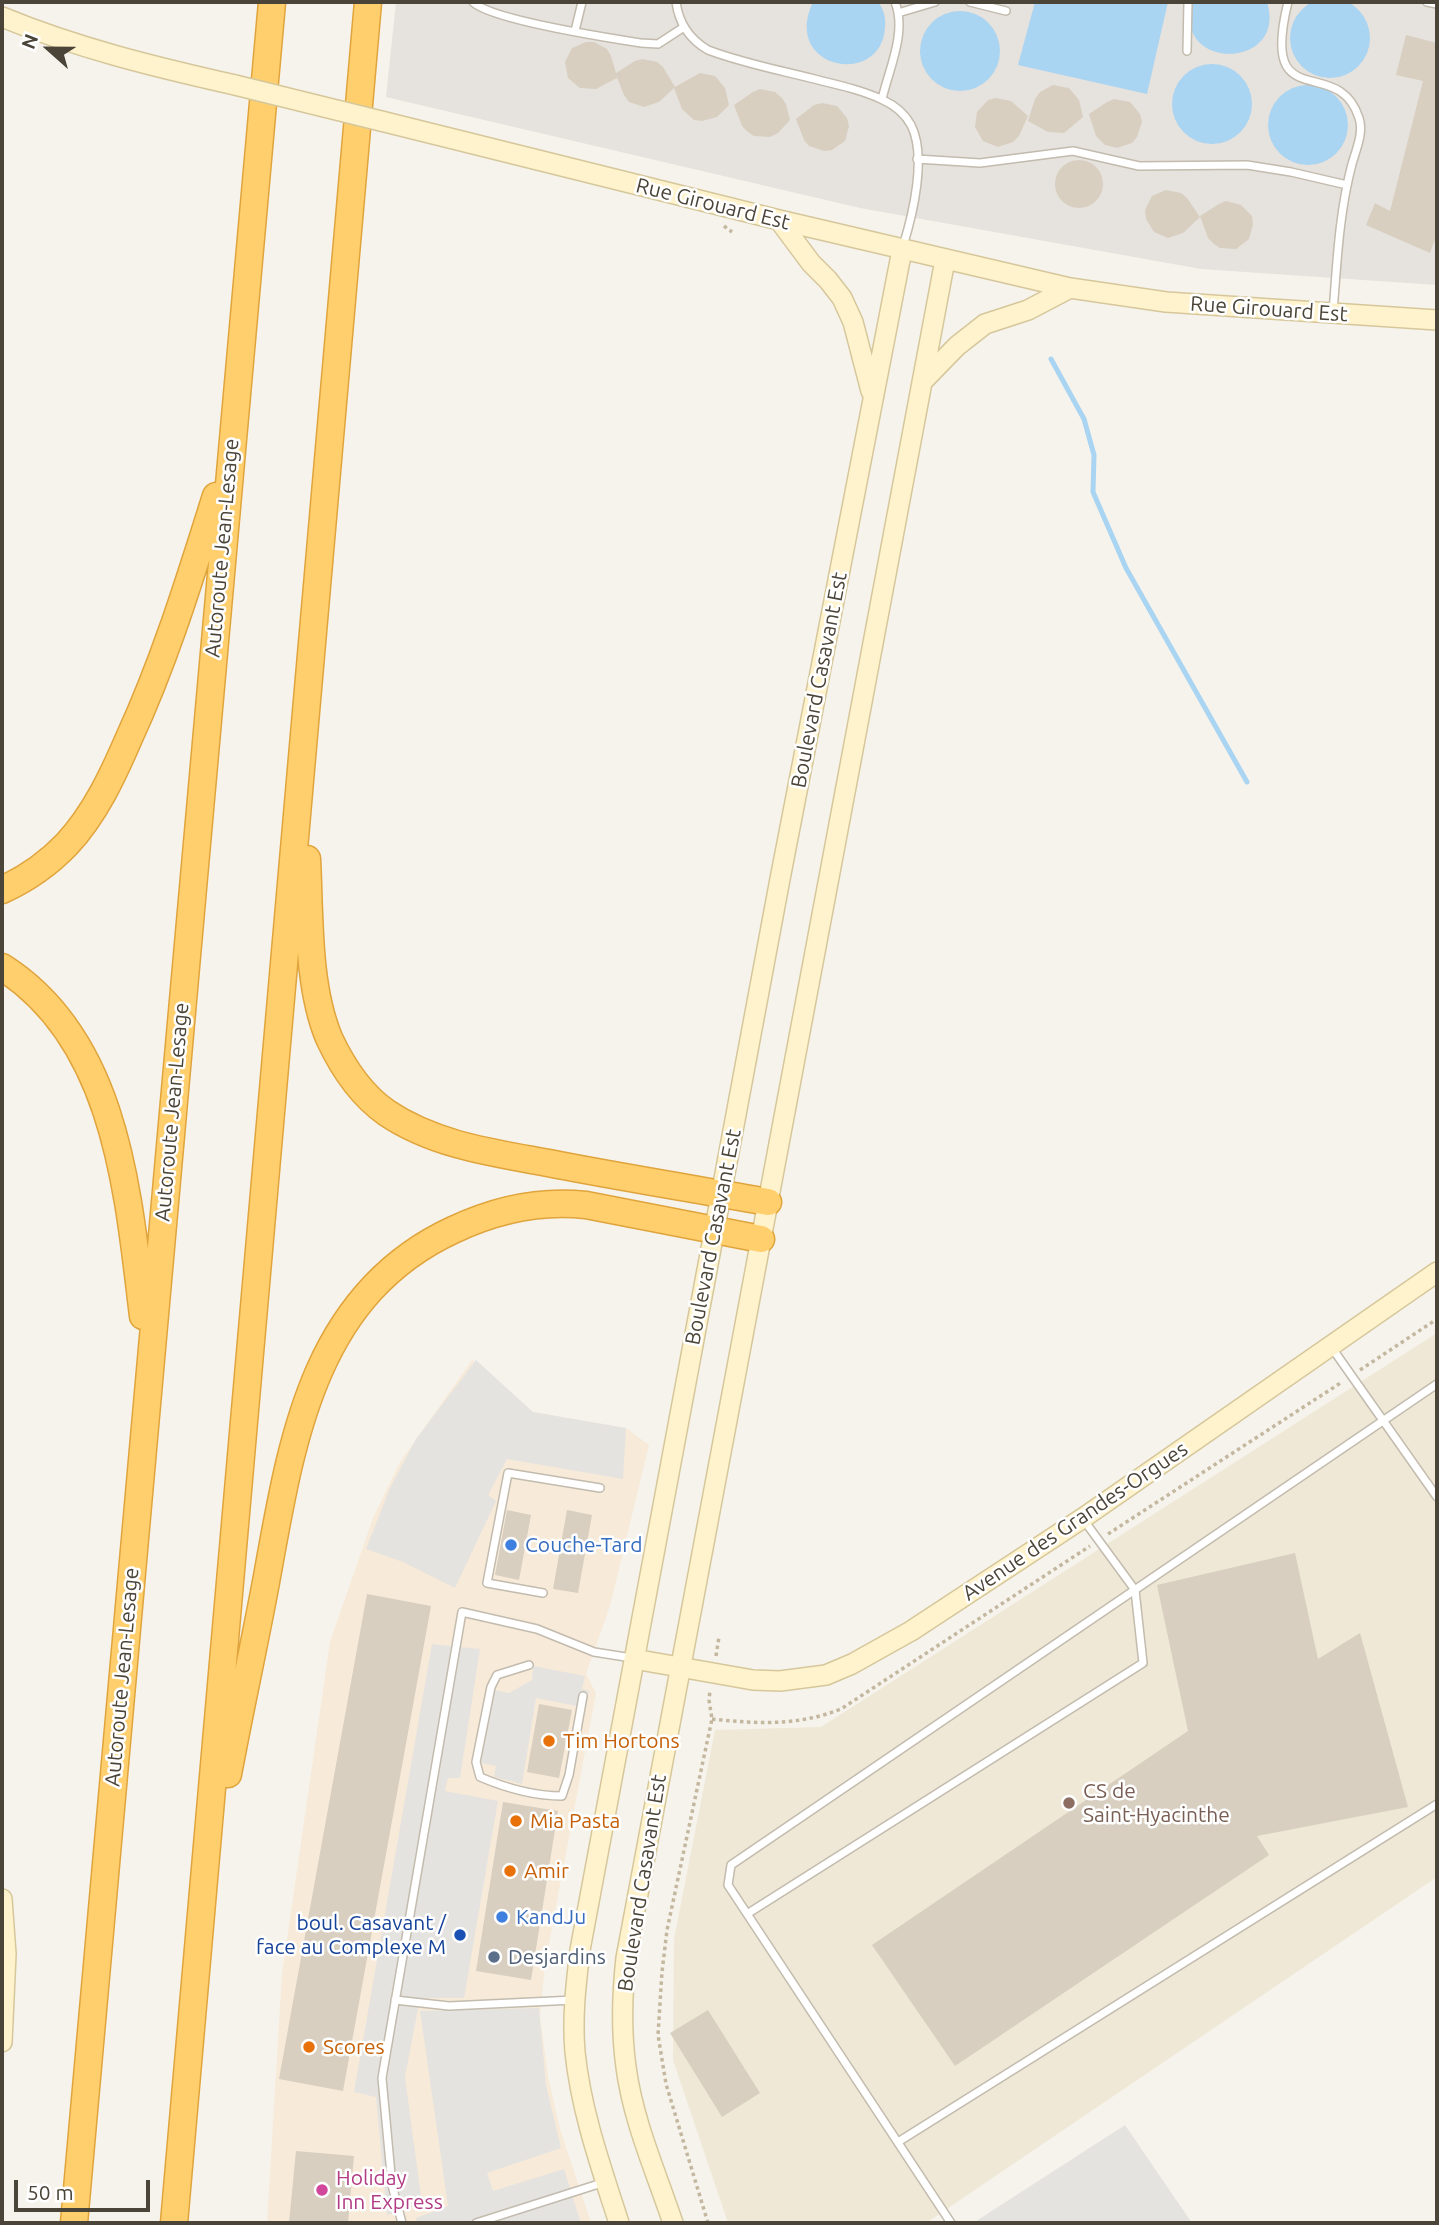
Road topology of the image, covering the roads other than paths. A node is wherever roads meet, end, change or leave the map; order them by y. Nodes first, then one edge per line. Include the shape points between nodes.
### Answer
1 (272, 2) edge
2 (368, 2) edge
3 (473, 2) edge
4 (582, 2) edge
5 (676, 2) edge
6 (895, 2) edge
7 (935, 2) edge
8 (970, 2) edge
9 (1188, 2) edge
10 (1288, 2) edge
11 (1427, 2) edge
12 (1437, 4) edge
13 (1006, 11) dead end
14 (898, 13) junction
15 (2, 17) edge
16 (684, 27) junction
17 (575, 31) junction
18 (1187, 51) dead end
19 (882, 99) junction
20 (917, 159) junction
21 (1347, 185) junction
22 (779, 220) junction
23 (902, 250) junction
24 (945, 260) junction
25 (1070, 288) junction
26 (1333, 313) junction
27 (1437, 320) edge
28 (922, 382) junction
29 (872, 396) junction
30 (231, 451) junction
31 (302, 769) junction
32 (2, 890) edge
33 (2, 967) edge
34 (721, 1194) junction
35 (768, 1202) junction
36 (715, 1230) junction
37 (761, 1239) junction
38 (1437, 1272) edge
39 (1329, 1345) junction
40 (149, 1370) junction
41 (1437, 1384) edge
42 (1385, 1420) junction
43 (600, 1488) dead end
44 (1437, 1497) edge
45 (1083, 1518) junction
46 (1135, 1590) junction
47 (543, 1593) dead end
48 (634, 1659) junction
49 (529, 1665) dead end
50 (680, 1667) junction
51 (583, 1696) dead end
52 (1437, 1804) edge
53 (2, 1899) edge
54 (201, 1909) junction
55 (747, 1914) junction
56 (395, 2000) junction
57 (574, 2000) junction
58 (2, 2042) edge
59 (898, 2142) junction
60 (605, 2182) junction
61 (74, 2223) edge
62 (174, 2223) edge
63 (402, 2223) edge
64 (476, 2223) edge
65 (619, 2223) edge
66 (673, 2223) edge
67 (951, 2223) edge

1 - 30 highway, Autoroute Jean-Lesage
2 - 31 highway
3 - 17 lane via 495,13
4 - 17 lane
5 - 16 lane
6 - 14 lane
7 - 14 lane
8 - 13 lane
9 - 18 lane
10 - 21 lane via 1282,38 1285,65 1299,78 1343,92 1359,118 1359,138
11 - 12 lane
14 - 19 lane
15 - 22 street, Rue Girouard Est, bridge via 100,52
16 - 17 lane via 653,44
16 - 19 lane via 698,44 720,54
19 - 20 lane via 911,125
20 - 21 lane via 980,163 1073,151 1139,166 1247,165
20 - 23 lane
21 - 26 lane
22 - 23 street, Rue Girouard Est
22 - 29 street via 842,298
23 - 24 street, Rue Girouard Est
23 - 29 street, Boulevard Casavant Est
24 - 25 street, Rue Girouard Est
24 - 28 street, Boulevard Casavant Est
25 - 26 street, Rue Girouard Est via 1147,300
25 - 28 street via 1028,310 985,324
26 - 27 street, Rue Girouard Est
28 - 35 street, Boulevard Casavant Est
29 - 34 street, Boulevard Casavant Est
30 - 32 highway via 167,648 105,789 57,854
30 - 40 highway, Autoroute Jean-Lesage
31 - 34 highway via 318,1001 336,1052 370,1099 399,1120 450,1142
31 - 54 highway
33 - 40 highway via 56,1013 79,1049 100,1097 128,1197
34 - 35 highway
34 - 36 street, Boulevard Casavant Est
35 - 37 street, Boulevard Casavant Est
36 - 37 highway
36 - 48 street, Boulevard Casavant Est
36 - 54 highway via 569,1204 507,1210 474,1220 424,1245 366,1294 328,1351 294,1444
37 - 50 street, Boulevard Casavant Est
38 - 39 street, Avenue des Grandes-Orgues
39 - 42 lane
39 - 45 street, Avenue des Grandes-Orgues
40 - 61 highway, Autoroute Jean-Lesage
41 - 42 lane
42 - 44 lane
42 - 46 lane
43 - 47 lane via 508,1473 486,1583
45 - 46 lane
45 - 50 street, Avenue des Grandes-Orgues via 911,1631 826,1675 753,1680
46 - 55 lane via 1143,1663
46 - 55 lane via 731,1865 728,1885
48 - 50 street, Avenue des Grandes-Orgues
48 - 56 lane via 594,1652 537,1629 461,1612
48 - 57 street, Boulevard Casavant Est via 587,1904
49 - 51 lane via 497,1675 491,1687 476,1762 481,1777 545,1796 562,1796
50 - 66 street, Boulevard Casavant Est via 630,1929 623,2004 629,2085
52 - 59 lane
53 - 58 street via 6,1973
54 - 62 highway
55 - 59 lane
56 - 57 lane via 449,2006
56 - 63 lane via 382,2078 392,2185
57 - 60 street, Boulevard Casavant Est via 579,2081
59 - 67 lane
60 - 64 lane
60 - 65 street, Boulevard Casavant Est

